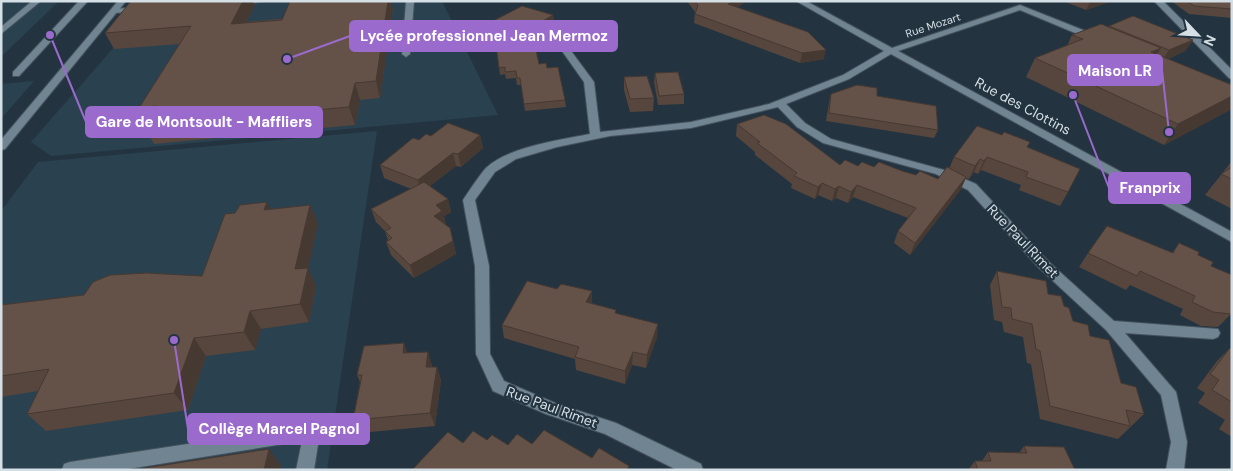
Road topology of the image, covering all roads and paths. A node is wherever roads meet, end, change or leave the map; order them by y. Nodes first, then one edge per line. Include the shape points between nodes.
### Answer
1 (36, 1) edge
2 (84, 1) edge
3 (122, 1) edge
4 (263, 1) edge
5 (410, 1) edge
6 (800, 1) edge
7 (1158, 1) edge
8 (226, 4) edge
9 (151, 9) edge
10 (114, 11) junction
11 (1, 32) edge
12 (554, 34) dead end
13 (1107, 44) edge
14 (890, 51) junction
15 (406, 54) dead end
16 (16, 74) dead end
17 (1232, 76) edge
18 (779, 103) junction
19 (595, 136) junction
20 (1, 147) edge
21 (1232, 238) edge
22 (1111, 326) junction
23 (1212, 333) dead end
24 (70, 470) edge
25 (305, 470) edge
26 (695, 470) edge
27 (1175, 470) edge

1 - 11 street
2 - 16 street
3 - 10 street
4 - 8 street
5 - 15 street
6 - 14 street, Rue des Clottins
7 - 17 street
9 - 10 street
10 - 20 street
12 - 19 street via 589,82
13 - 14 street, Rue Mozart via 1020,7
14 - 18 street, Rue Paul Rimet via 846,77
14 - 21 street, Rue des Clottins
18 - 19 street, Rue Paul Rimet via 691,125
18 - 22 street, Rue Paul Rimet via 801,125 827,141 940,172 972,187 1044,265
19 - 26 street, Rue Paul Rimet via 512,157 491,170 469,200 482,266 483,354 498,386 552,409 610,428
22 - 23 street
22 - 27 street, Rue Paul Rimet via 1168,392 1179,442
24 - 25 street via 312,432

